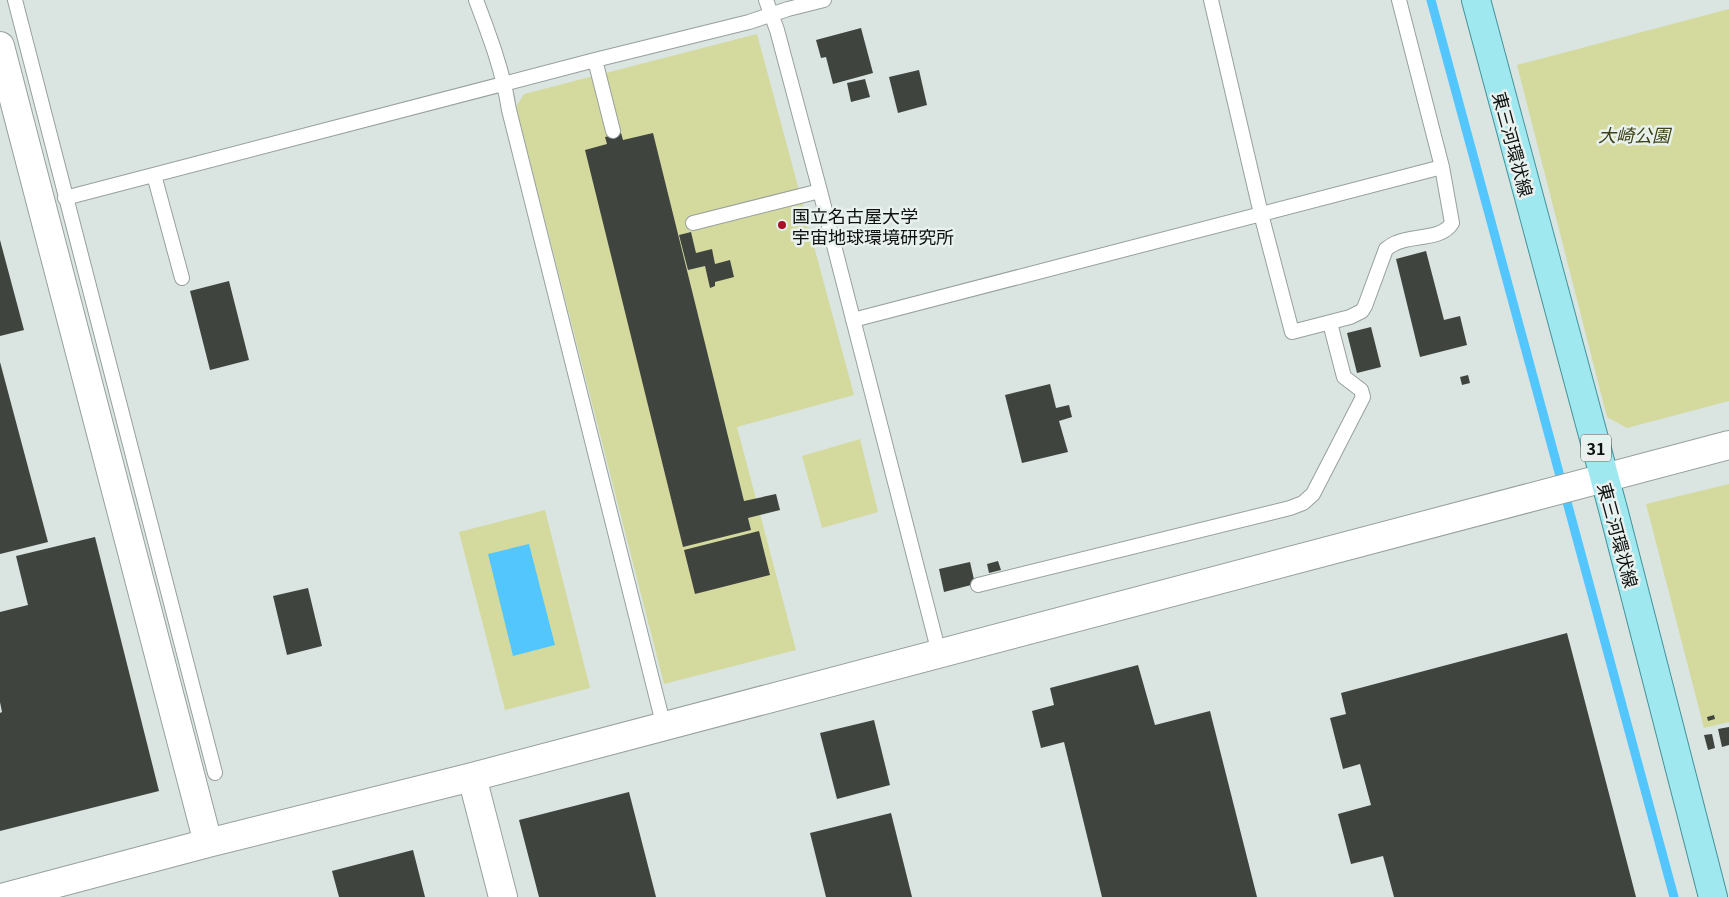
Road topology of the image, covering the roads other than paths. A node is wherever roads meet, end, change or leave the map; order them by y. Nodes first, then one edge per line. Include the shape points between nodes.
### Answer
1 (14, 0) edge
2 (476, 0) edge
3 (766, 0) edge
4 (824, 0) edge
5 (1211, 0) edge
6 (1399, 0) edge
7 (1476, 0) edge
8 (771, 15) junction
9 (0, 46) edge
10 (595, 60) junction
11 (504, 83) junction
12 (613, 131) dead end
13 (1442, 167) junction
14 (154, 175) junction
15 (820, 191) junction
16 (66, 198) junction
17 (1261, 214) junction
18 (693, 223) dead end
19 (182, 278) dead end
20 (853, 320) junction
21 (1330, 323) junction
22 (1729, 445) edge
23 (1604, 478) junction
24 (978, 585) dead end
25 (939, 653) junction
26 (664, 727) junction
27 (216, 773) dead end
28 (472, 777) junction
29 (208, 844) junction
30 (5, 897) edge
31 (503, 897) edge
32 (1713, 897) edge

1 - 16 lane
2 - 11 lane
3 - 8 lane
4 - 8 lane
5 - 17 lane
6 - 13 lane
7 - 23 main road, 東三河環状線 / 31
8 - 10 lane
8 - 15 lane
9 - 29 street
10 - 11 lane
10 - 12 lane
11 - 14 lane
11 - 26 lane
13 - 17 lane
13 - 21 lane via 1452,222 1449,228 1397,242 1386,249 1362,311
14 - 16 lane
14 - 19 lane
15 - 18 lane
15 - 20 lane
16 - 27 lane
17 - 20 lane
17 - 21 lane via 1292,332
20 - 25 lane
21 - 24 lane via 1344,377 1361,390 1363,397 1313,494 1303,502 1290,508
22 - 23 street
23 - 25 street
23 - 32 main road, 東三河環状線 / 31
25 - 26 street
26 - 28 street
28 - 29 street
28 - 31 street
29 - 30 street

